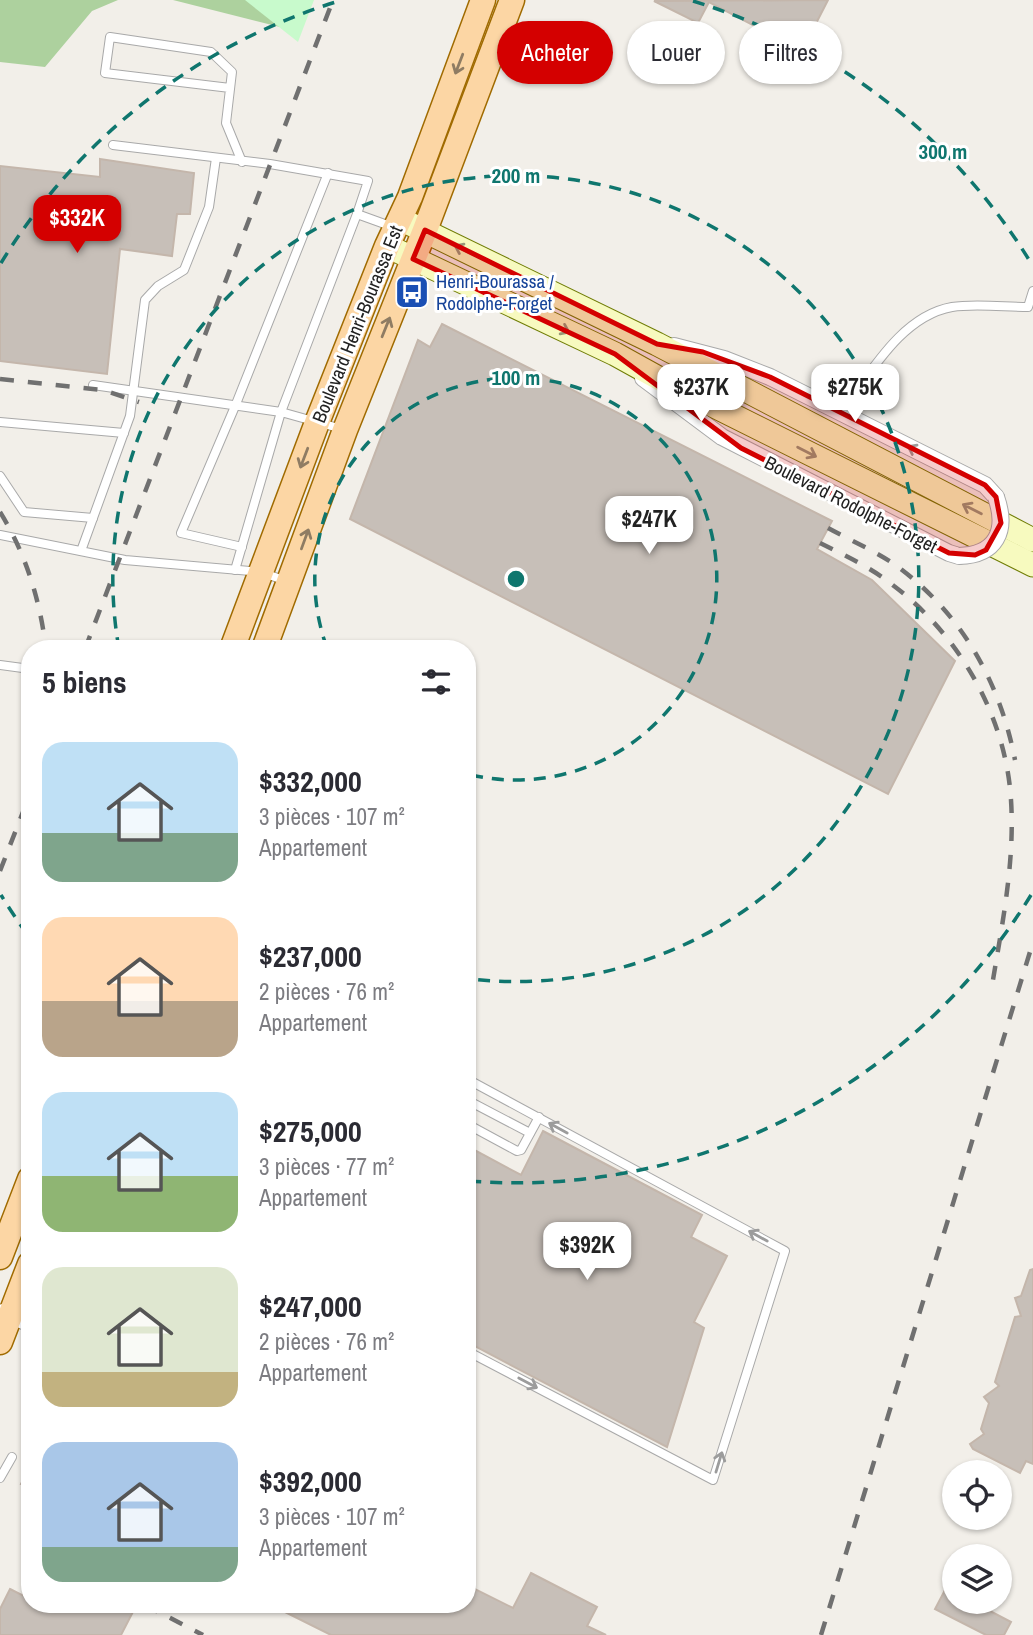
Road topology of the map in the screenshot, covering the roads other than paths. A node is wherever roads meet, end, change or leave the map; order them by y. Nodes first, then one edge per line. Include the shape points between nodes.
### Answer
1 (483, 0) edge
2 (512, 0) edge
3 (230, 88) junction
4 (113, 145) dead end
5 (216, 158) junction
6 (242, 162) junction
7 (328, 173) junction
8 (357, 214) junction
9 (425, 230) junction
10 (394, 231) junction
11 (413, 258) junction
12 (1033, 291) edge
13 (657, 344) junction
14 (615, 354) junction
15 (93, 385) dead end
16 (132, 392) junction
17 (236, 404) junction
18 (281, 412) junction
19 (841, 412) junction
20 (318, 420) junction
21 (0, 422) edge
22 (345, 430) junction
23 (124, 433) junction
24 (0, 476) edge
25 (93, 518) junction
26 (0, 535) edge
27 (1033, 540) edge
28 (242, 547) junction
29 (82, 551) junction
30 (1033, 565) edge
31 (235, 570) junction
32 (261, 572) junction
33 (289, 582) junction
34 (235, 640) edge
35 (267, 640) edge
36 (0, 665) edge
37 (21, 668) edge
38 (476, 1084) edge
39 (476, 1105) edge
40 (539, 1117) junction
41 (476, 1129) edge
42 (530, 1133) junction
43 (21, 1202) edge
44 (2, 1249) edge
45 (21, 1288) edge
46 (10, 1317) edge
47 (0, 1342) edge
48 (476, 1356) edge
49 (12, 1457) dead end
50 (0, 1478) edge

1 -> 10 main road, Boulevard Henri-Bourassa Est
2 - 9 main road, Boulevard Henri-Bourassa Est
3 - 3 lane via 232,72 211,52 110,37 105,73
3 - 6 lane via 226,123
4 - 5 lane
5 - 6 lane
5 - 16 lane via 209,207 184,270 145,300
6 - 7 lane
7 - 8 lane via 368,181
7 - 17 lane
8 - 10 lane
8 - 18 lane
9 - 10 street, Boulevard Rodolphe-Forget
9 - 11 main road, Boulevard Henri-Bourassa Est
13 -> 9 street, Boulevard Rodolphe-Forget
10 - 11 street, Boulevard Rodolphe-Forget
10 - 20 main road, Boulevard Henri-Bourassa Est
11 -> 14 street, Boulevard Rodolphe-Forget
22 -> 11 main road, Boulevard Henri-Bourassa Est
12 - 19 lane via 1028,307 953,307 926,316 905,330
13 - 19 street, Boulevard Rodolphe-Forget via 724,359
27 -> 13 street, Boulevard Rodolphe-Forget
14 -> 19 street, Boulevard Rodolphe-Forget, bridge via 722,437 937,547 959,556 975,555 996,539 1001,512 985,485
14 -> 30 street, Boulevard Rodolphe-Forget
15 - 16 lane
16 - 17 lane
16 - 23 lane
17 - 18 lane
17 - 28 lane via 181,533
18 - 20 lane
18 - 28 lane
20 - 22 lane
20 -> 32 main road, Boulevard Henri-Bourassa Est
21 - 23 lane
33 -> 22 main road, Boulevard Henri-Bourassa Est
23 - 25 lane
24 - 25 lane via 24,512
25 - 29 lane
26 - 29 lane
28 - 31 lane
29 - 31 lane via 125,560
31 - 32 lane
32 - 33 lane
32 - 34 main road, Boulevard Henri-Bourassa Est
33 - 35 main road, Boulevard Henri-Bourassa Est
36 - 37 lane
38 - 40 lane
39 - 42 lane
40 - 42 lane
48 -> 40 lane via 713,1480 785,1251
41 - 42 lane via 517,1151
43 - 44 main road
45 - 46 main road
46 - 47 main road
49 - 50 lane

